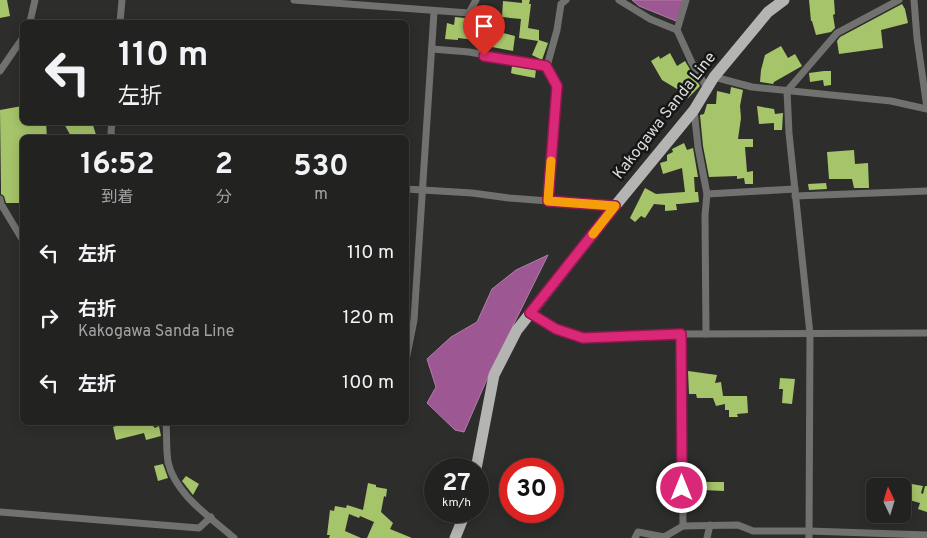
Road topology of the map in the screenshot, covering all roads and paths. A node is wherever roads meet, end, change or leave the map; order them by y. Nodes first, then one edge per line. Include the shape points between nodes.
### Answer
1 (35, 0) edge
2 (122, 0) edge
3 (294, 0) edge
4 (476, 0) edge
5 (566, 0) edge
6 (619, 0) edge
7 (686, 0) edge
8 (784, 0) edge
9 (899, 0) edge
10 (914, 0) edge
11 (434, 12) junction
12 (30, 20) edge
13 (120, 20) edge
14 (677, 30) junction
15 (20, 42) edge
16 (432, 49) junction
17 (546, 66) junction
18 (0, 71) edge
19 (714, 77) junction
20 (707, 88) junction
21 (787, 91) junction
22 (927, 108) edge
23 (694, 110) junction
24 (409, 189) edge
25 (421, 190) junction
26 (927, 191) edge
27 (795, 192) junction
28 (707, 194) junction
29 (0, 199) edge
30 (548, 201) junction
31 (615, 206) junction
32 (20, 235) edge
33 (530, 313) junction
34 (927, 333) edge
35 (681, 334) junction
36 (706, 334) junction
37 (810, 334) junction
38 (409, 345) edge
39 (166, 425) edge
40 (478, 458) edge
41 (0, 512) edge
42 (211, 517) junction
43 (461, 523) edge
44 (710, 525) junction
45 (683, 526) junction
46 (809, 535) edge
47 (927, 535) edge
48 (234, 538) edge
49 (455, 538) edge
50 (635, 538) edge
51 (707, 538) edge

1 - 12 street
2 - 13 street
3 - 11 street
4 - 11 street via 469,13
5 - 17 street via 562,4
6 - 14 street via 650,19
7 - 14 street
8 - 19 main road, Kakogawa Sanda Line via 768,12
9 - 21 street via 837,33
10 - 22 street
11 - 16 street
14 - 20 street
15 - 18 street
16 - 17 street
16 - 25 street
17 - 30 street via 557,86
19 - 20 main road, Kakogawa Sanda Line
19 - 21 street via 752,87
20 - 23 main road, Kakogawa Sanda Line
21 - 22 street via 891,101
21 - 27 street
23 - 28 street
23 - 31 main road, Kakogawa Sanda Line
24 - 25 street
25 - 30 street
25 - 38 street via 414,320
26 - 27 street
27 - 28 street
27 - 37 street
28 - 36 street
29 - 32 street
30 - 31 street
31 - 33 main road, Kakogawa Sanda Line
33 - 35 street via 556,329 583,338
33 - 40 main road, Kakogawa Sanda Line via 517,330 494,375
34 - 37 street
35 - 36 street
35 - 45 street
36 - 37 street
37 - 46 street
39 - 42 street via 168,462 177,484
41 - 42 street via 199,528
42 - 48 street
43 - 49 main road
44 - 45 street
44 - 46 street via 738,525 753,531
44 - 51 street
45 - 50 street via 664,538 638,532
46 - 47 street

